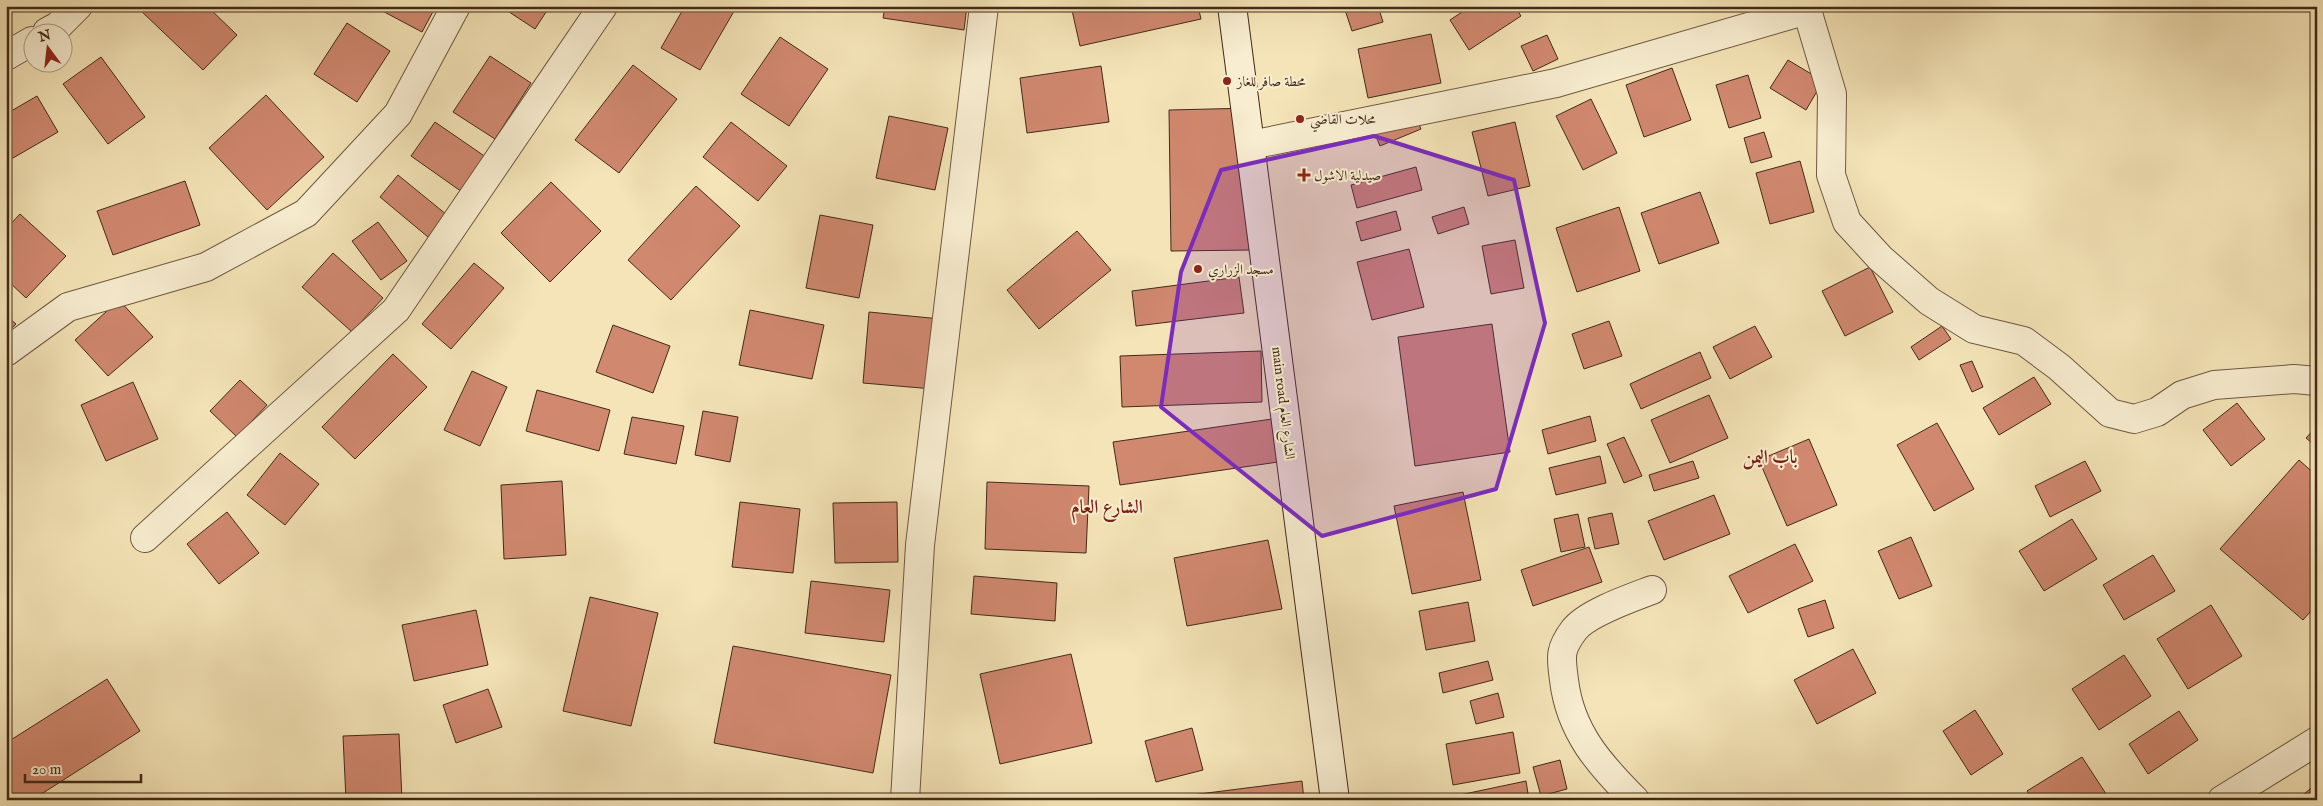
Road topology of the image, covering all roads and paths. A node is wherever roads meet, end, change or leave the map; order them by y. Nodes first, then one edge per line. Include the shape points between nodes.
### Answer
1 (78, 6) edge
2 (456, 6) edge
3 (604, 6) edge
4 (984, 6) edge
5 (1232, 6) edge
6 (1808, 8) edge
7 (62, 22) edge
8 (22, 47) edge
9 (6, 56) edge
10 (1250, 145) junction
11 (6, 352) edge
12 (2317, 381) edge
13 (145, 538) dead end
14 (1652, 590) dead end
15 (2317, 741) edge
16 (906, 800) edge
17 (1336, 800) edge
18 (1635, 800) edge
19 (2222, 800) edge

1 - 7 street
2 - 11 street via 398,114 306,213 206,267 68,307
3 - 13 street via 396,310
4 - 16 street via 920,545
5 - 10 street, main road الشارع العام
6 - 10 street via 1556,83
6 - 12 street via 1832,94 1831,175 1847,222 1880,258 1929,301 1974,329 2024,341 2059,367 2110,413 2134,419 2157,412 2182,395 2214,385 2294,379
8 - 9 street
10 - 17 street, main road الشارع العام
14 - 18 street via 1607,607 1575,629 1561,654 1574,724 1607,770
15 - 19 street

